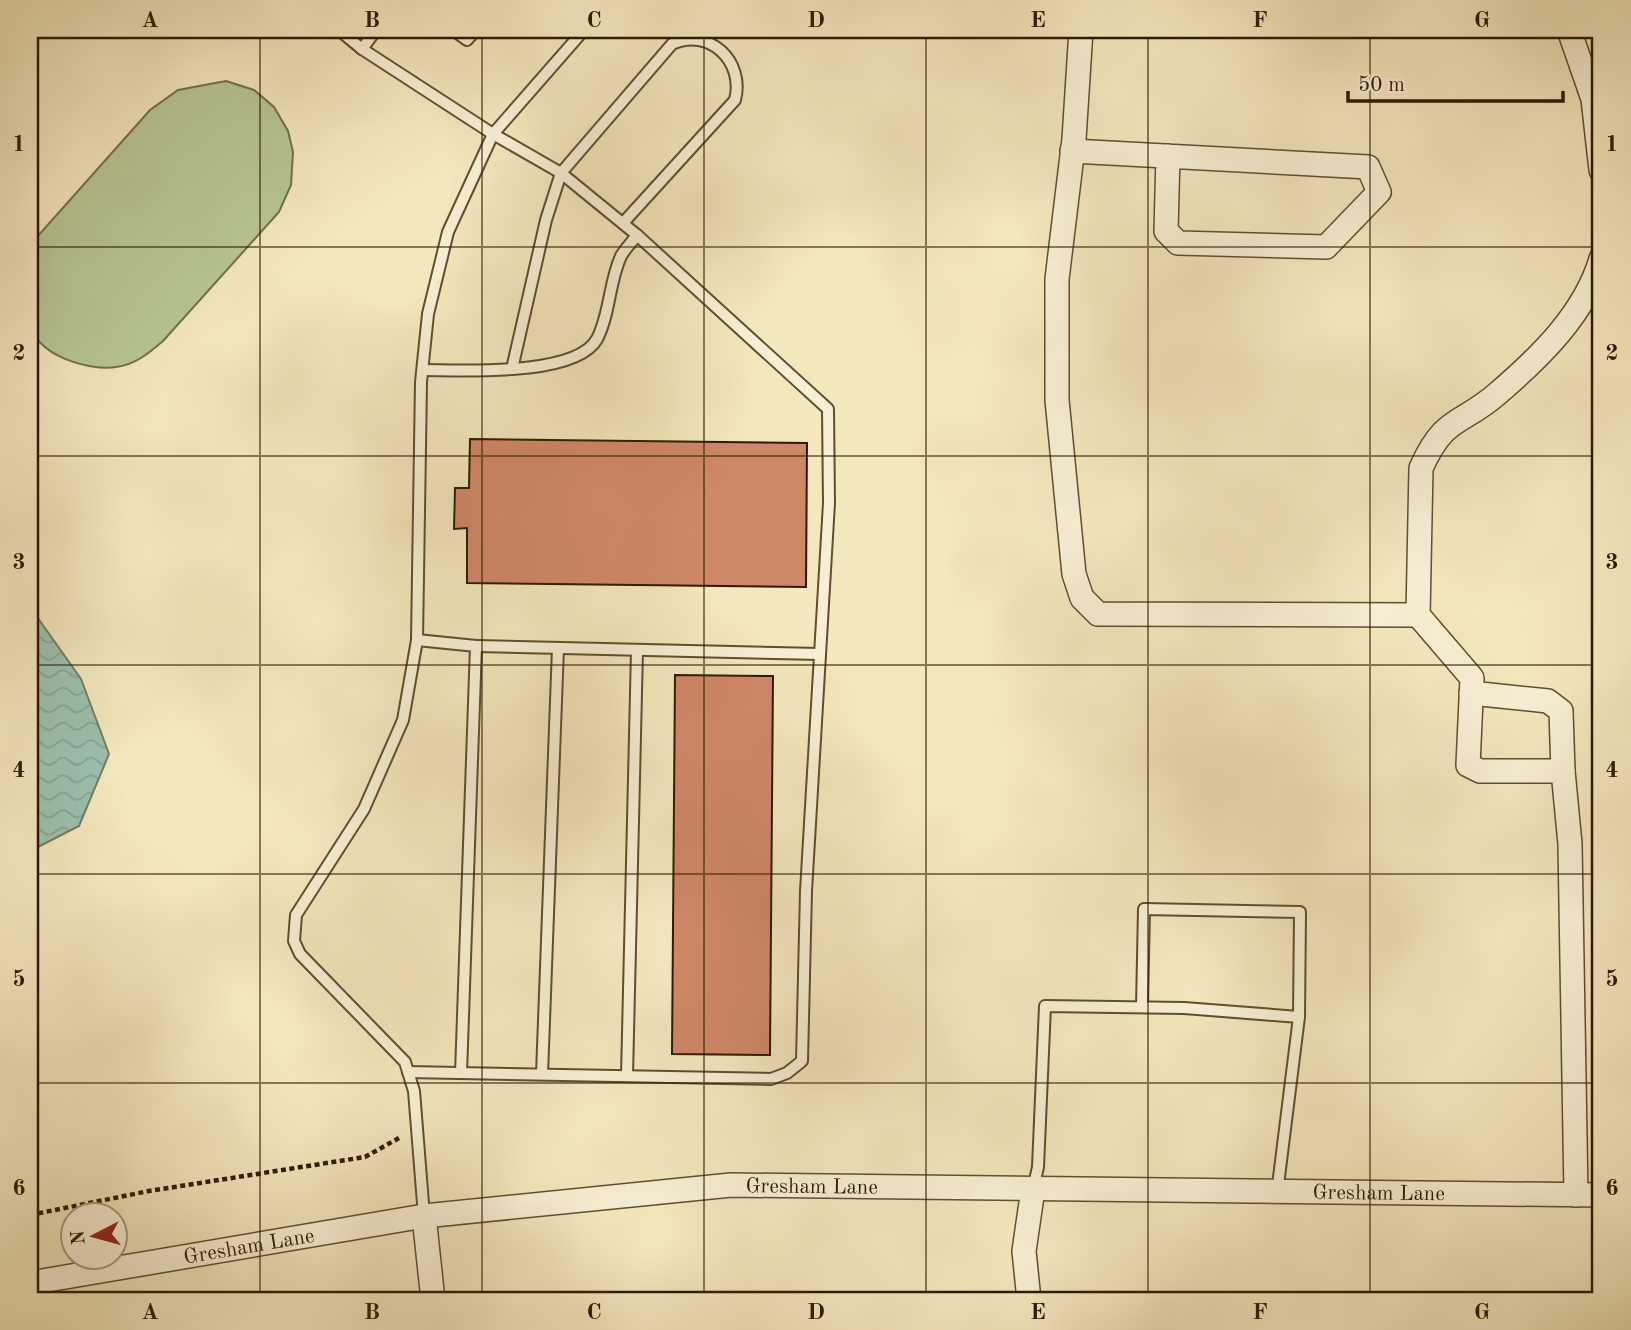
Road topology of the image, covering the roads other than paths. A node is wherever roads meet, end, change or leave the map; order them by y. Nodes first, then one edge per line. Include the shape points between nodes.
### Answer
1 (339, 30) edge
2 (376, 30) edge
3 (453, 30) edge
4 (476, 30) edge
5 (584, 30) edge
6 (1081, 30) edge
7 (1569, 30) edge
8 (362, 49) junction
9 (493, 134) junction
10 (1072, 151) junction
11 (1168, 156) junction
12 (1601, 170) edge
13 (561, 173) junction
14 (623, 223) junction
15 (637, 235) junction
16 (1601, 260) edge
17 (512, 369) junction
18 (423, 370) junction
19 (1418, 615) junction
20 (416, 640) junction
21 (476, 646) junction
22 (558, 648) junction
23 (638, 650) junction
24 (820, 654) junction
25 (1471, 693) junction
26 (1563, 771) junction
27 (1142, 1006) junction
28 (1298, 1017) junction
29 (408, 1072) junction
30 (460, 1073) junction
31 (542, 1074) junction
32 (627, 1076) junction
33 (1033, 1189) junction
34 (1277, 1193) junction
35 (1576, 1195) junction
36 (1601, 1195) edge
37 (424, 1216) junction
38 (30, 1283) edge
39 (433, 1300) edge
40 (1029, 1300) edge

1 - 8 lane
2 - 8 lane
3 - 4 lane via 467,40
5 - 9 lane
6 - 10 street
7 - 12 street via 1592,99
8 - 9 lane
9 - 13 lane
9 - 18 lane via 448,232 428,314
10 - 11 street
10 - 19 street via 1057,279 1057,400 1074,574 1082,598 1098,614
11 - 11 street via 1368,167 1379,192 1326,247 1178,243 1166,231
13 - 14 lane
13 - 14 lane via 671,44 697,38 710,42 737,70 735,100
13 - 17 lane
14 - 15 lane
15 - 17 lane via 621,256 597,339 586,352 573,359
15 - 24 lane via 828,409 829,502
16 - 19 street via 1594,284 1574,317 1495,396 1455,420 1431,446 1421,468
17 - 18 lane
18 - 20 lane
19 - 25 street via 1472,678
20 - 21 lane
20 - 29 lane via 403,720 364,809 296,915 293,928 300,954 389,1043
21 - 22 lane
21 - 30 lane
22 - 23 lane
22 - 31 lane
23 - 24 lane
23 - 32 lane
24 - 32 lane via 806,891 802,1061 771,1079
25 - 26 street via 1548,701 1561,711
25 - 26 street via 1468,765 1480,772
26 - 35 street via 1570,844
27 - 28 lane
27 - 28 lane via 1144,909 1300,912
27 - 33 lane via 1045,1006 1038,1167
28 - 34 lane
29 - 30 lane
29 - 37 lane via 414,1091
30 - 31 lane
31 - 32 lane
33 - 34 street, Gresham Lane
33 - 37 street, Gresham Lane via 731,1185
33 - 40 street via 1024,1251
34 - 35 street, Gresham Lane
35 - 36 street, Gresham Lane
37 - 38 street, Gresham Lane
37 - 39 street

